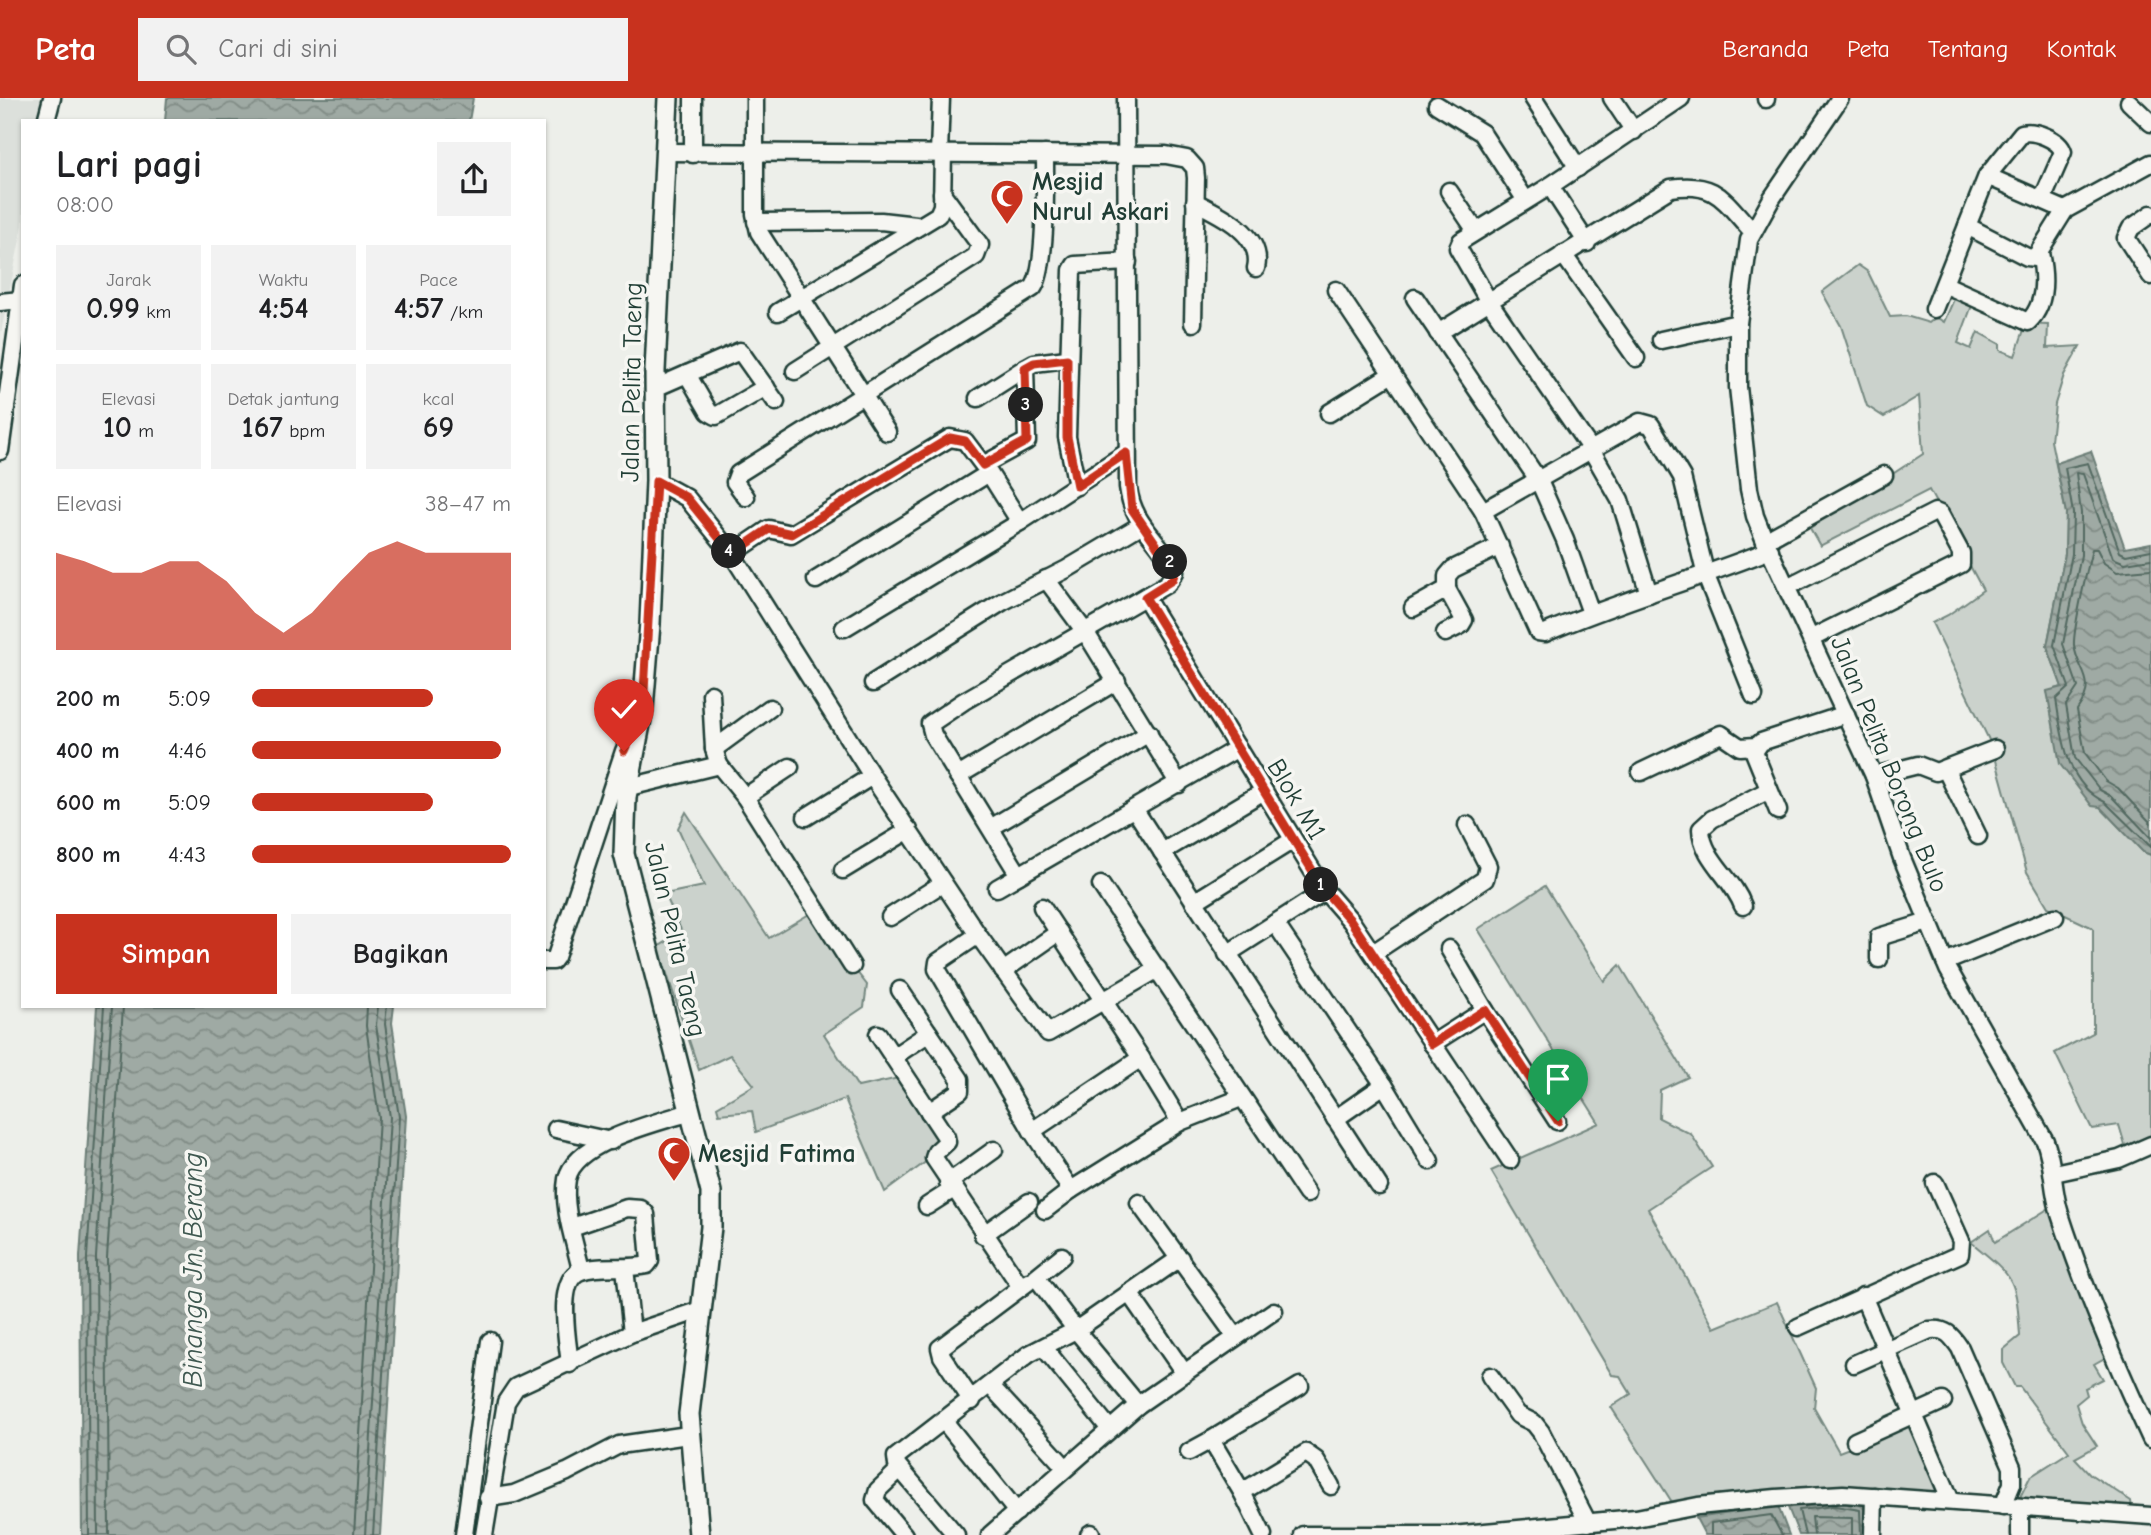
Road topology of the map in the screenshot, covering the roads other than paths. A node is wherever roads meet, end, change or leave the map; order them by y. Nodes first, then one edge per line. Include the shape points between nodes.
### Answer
1 (52, 98) edge
2 (668, 98) edge
3 (693, 98) edge
4 (755, 98) edge
5 (941, 98) edge
6 (1126, 98) edge
7 (1534, 98) edge
8 (1612, 98) edge
9 (1681, 98) edge
10 (1840, 98) edge
11 (2129, 102) dead end
12 (1437, 105) dead end
13 (47, 119) edge
14 (2151, 123) edge
15 (1634, 131) junction
16 (667, 152) junction
17 (755, 153) junction
18 (941, 153) junction
19 (692, 154) junction
20 (1045, 154) junction
21 (1127, 157) junction
22 (2151, 163) edge
23 (1578, 168) junction
24 (1987, 176) junction
25 (1550, 186) junction
26 (1449, 191) dead end
27 (942, 193) junction
28 (2043, 198) junction
29 (1525, 199) junction
30 (1195, 202) junction
31 (2065, 210) junction
32 (2151, 214) edge
33 (756, 222) junction
34 (916, 225) junction
35 (1967, 226) junction
36 (1476, 231) junction
37 (1752, 231) junction
38 (1587, 243) junction
39 (2040, 253) junction
40 (1563, 254) junction
41 (1128, 262) junction
42 (1256, 268) dead end
43 (2151, 276) edge
44 (1946, 285) junction
45 (1336, 290) dead end
46 (21, 292) edge
47 (803, 298) junction
48 (1415, 298) dead end
49 (21, 299) edge
50 (1488, 300) junction
51 (0, 302) edge
52 (1934, 309) dead end
53 (778, 312) dead end
54 (1193, 323) dead end
55 (1738, 323) junction
56 (1438, 333) junction
57 (1661, 340) dead end
58 (832, 345) junction
59 (1636, 358) dead end
60 (1067, 359) junction
61 (1025, 368) junction
62 (795, 370) dead end
63 (687, 374) junction
64 (1392, 374) junction
65 (766, 387) junction
66 (655, 388) junction
67 (864, 395) junction
68 (978, 398) dead end
69 (776, 402) dead end
70 (1329, 413) dead end
71 (887, 432) dead end
72 (0, 451) edge
73 (1592, 451) junction
74 (1126, 453) junction
75 (1884, 475) dead end
76 (656, 481) junction
77 (1539, 481) junction
78 (1077, 486) junction
79 (746, 497) dead end
80 (1483, 511) junction
81 (1020, 522) junction
82 (1141, 525) junction
83 (1500, 545) junction
84 (1768, 546) junction
85 (732, 554) junction
86 (1706, 576) junction
87 (1046, 579) junction
88 (816, 580) dead end
89 (1787, 587) junction
90 (1447, 589) junction
91 (1649, 594) junction
92 (1145, 597) junction
93 (1413, 608) dead end
94 (1591, 613) junction
95 (844, 628) dead end
96 (1086, 633) junction
97 (1445, 633) dead end
98 (1812, 638) junction
99 (1117, 681) junction
100 (873, 683) dead end
101 (711, 694) dead end
102 (1754, 696) dead end
103 (770, 708) dead end
104 (643, 709) junction
105 (1846, 714) junction
106 (1149, 733) junction
107 (1756, 746) junction
108 (1238, 748) junction
109 (714, 749) junction
110 (1995, 749) dead end
111 (719, 765) junction
112 (790, 767) dead end
113 (1945, 768) junction
114 (1641, 772) dead end
115 (872, 776) junction
116 (958, 776) junction
117 (1874, 776) junction
118 (1179, 784) junction
119 (629, 787) junction
120 (1769, 790) junction
121 (1264, 792) junction
122 (745, 797) junction
123 (1135, 810) junction
124 (1778, 811) dead end
125 (806, 817) dead end
126 (1467, 825) dead end
127 (992, 827) junction
128 (909, 830) junction
129 (1978, 836) dead end
130 (1293, 840) junction
131 (1162, 852) junction
132 (843, 870) dead end
133 (1019, 875) junction
134 (943, 883) junction
135 (1101, 885) dead end
136 (997, 888) dead end
137 (1325, 891) junction
138 (1194, 902) junction
139 (1042, 906) dead end
140 (1743, 906) dead end
141 (890, 916) dead end
142 (2055, 917) dead end
143 (1928, 922) junction
144 (1275, 923) junction
145 (1059, 932) junction
146 (978, 935) junction
147 (1449, 949) dead end
148 (1373, 953) junction
149 (1227, 954) junction
150 (1879, 959) dead end
151 (546, 961) edge
152 (1945, 962) junction
153 (852, 966) dead end
154 (1158, 969) junction
155 (1003, 971) junction
156 (900, 990) dead end
157 (1105, 1000) junction
158 (1485, 1010) junction
159 (929, 1033) junction
160 (878, 1034) dead end
161 (1432, 1044) junction
162 (893, 1057) junction
163 (1141, 1058) junction
164 (1384, 1085) junction
165 (1241, 1098) junction
166 (691, 1112) junction
167 (929, 1112) junction
168 (1335, 1119) junction
169 (1558, 1121) dead end
170 (1180, 1122) junction
171 (556, 1129) dead end
172 (1032, 1131) junction
173 (611, 1141) junction
174 (2151, 1145) edge
175 (994, 1150) dead end
176 (1510, 1160) dead end
177 (1430, 1161) dead end
178 (2054, 1173) junction
179 (1935, 1184) dead end
180 (1379, 1186) dead end
181 (950, 1187) junction
182 (1071, 1190) junction
183 (1307, 1194) dead end
184 (1029, 1202) dead end
185 (1139, 1203) dead end
186 (927, 1206) dead end
187 (1045, 1210) dead end
188 (572, 1227) junction
189 (983, 1236) junction
190 (1062, 1256) dead end
191 (1180, 1258) junction
192 (625, 1268) junction
193 (581, 1270) junction
194 (1036, 1277) junction
195 (1021, 1287) junction
196 (1129, 1293) junction
197 (1863, 1296) junction
198 (700, 1310) junction
199 (1274, 1311) dead end
200 (1798, 1327) dead end
201 (1076, 1330) junction
202 (632, 1332) junction
203 (1236, 1337) junction
204 (490, 1341) dead end
205 (1045, 1349) junction
206 (1887, 1351) junction
207 (570, 1364) junction
208 (1854, 1364) dead end
209 (1183, 1371) junction
210 (1490, 1376) dead end
211 (990, 1385) junction
212 (1300, 1386) dead end
213 (972, 1401) junction
214 (1943, 1401) dead end
215 (1138, 1405) junction
216 (504, 1414) junction
217 (1913, 1415) junction
218 (944, 1421) junction
219 (1110, 1428) junction
220 (688, 1435) junction
221 (477, 1439) junction
222 (2151, 1439) edge
223 (1211, 1440) junction
224 (1856, 1441) dead end
225 (1189, 1452) dead end
226 (1065, 1467) junction
227 (900, 1469) junction
228 (1331, 1486) dead end
229 (1242, 1492) junction
230 (1874, 1496) junction
231 (488, 1498) junction
232 (1951, 1501) junction
233 (2003, 1506) junction
234 (2020, 1508) junction
235 (1017, 1513) junction
236 (2151, 1516) edge
237 (1588, 1522) junction
238 (464, 1535) edge
239 (484, 1535) edge
240 (699, 1535) edge
241 (904, 1535) edge
242 (956, 1535) edge
243 (990, 1535) edge
244 (1263, 1535) edge
245 (1303, 1535) edge
246 (1452, 1535) edge
247 (1873, 1535) edge
248 (2020, 1535) edge

1 - 13 street
2 - 16 street, Jalan Pelita Taeng
3 - 19 street
4 - 17 street
5 - 18 street
6 - 21 street
7 - 23 street
8 - 15 street
9 - 15 street
10 - 37 street, Jalan Pelita Borong Bulo
11 - 14 street
12 - 29 street via 1482,134
15 - 23 street
16 - 19 street
16 - 66 street, Jalan Pelita Taeng
17 - 18 street
17 - 19 street
17 - 33 street
18 - 20 street
18 - 27 street
20 - 21 street
20 - 67 street via 1037,283
21 - 30 street via 1166,155 1192,161
21 - 41 street
22 - 31 street
23 - 25 street
24 - 28 street
24 - 28 street via 2022,133 2055,141 2063,152
24 - 35 street
25 - 29 street
25 - 38 street
26 - 36 street
27 - 34 street via 938,215
27 - 58 street via 980,245 976,256
28 - 31 street
29 - 36 street
30 - 42 street via 1247,237 1256,253
30 - 54 street
31 - 39 street
32 - 43 street via 2131,228 2126,238
33 - 34 street
33 - 47 street
34 - 47 street
35 - 39 street via 2027,257
35 - 44 street
36 - 50 street via 1458,248
37 - 38 street via 1712,190 1681,186 1654,197
37 - 55 street, Jalan Pelita Borong Bulo
38 - 40 street
39 - 44 street via 2044,283 2028,321
40 - 50 street
40 - 59 street
41 - 60 street via 1073,268
41 - 74 street
44 - 52 street
45 - 64 street
46 - 51 street
47 - 53 street
47 - 58 street
48 - 56 street
49 - 72 street
50 - 56 street
50 - 73 street
55 - 57 street
55 - 84 street, Jalan Pelita Borong Bulo via 1744,456 1755,516
56 - 77 street
58 - 62 street
58 - 67 street
60 - 61 street
60 - 78 street via 1067,437
61 - 68 street
61 - 85 street via 1027,441 983,465 965,441 950,438 792,534 769,529
63 - 65 street via 740,351
63 - 65 street via 716,416
63 - 66 street
64 - 70 street
64 - 80 street
65 - 69 street
66 - 76 street, Jalan Pelita Taeng
67 - 71 street
67 - 79 street via 737,474 735,482
73 - 77 street
73 - 86 street via 1640,422 1651,425 1682,477
73 - 91 street via 1620,500
74 - 78 street
74 - 82 street via 1130,500
75 - 84 street
76 - 85 street via 687,498
76 - 104 street, Jalan Pelita Taeng
77 - 80 street
77 - 94 street
78 - 81 street
80 - 83 street
81 - 88 street via 989,473
81 - 95 street
82 - 87 street
82 - 92 street via 1175,572 1172,580
83 - 90 street via 1453,569 1447,576
83 - 94 street via 1538,632
84 - 86 street
84 - 89 street, Jalan Pelita Borong Bulo
85 - 115 street
86 - 91 street
86 - 102 street
87 - 96 street
87 - 100 street
89 - 98 street, Jalan Pelita Borong Bulo
89 - 98 street via 1935,512 1961,553 1961,564
90 - 93 street
90 - 97 street via 1464,621
91 - 94 street
92 - 96 street
92 - 108 street, Blok M1
96 - 99 street
96 - 116 street via 930,724
98 - 105 street, Jalan Pelita Borong Bulo
99 - 106 street
99 - 116 street
101 - 109 street
103 - 109 street
104 - 119 street, Jalan Pelita Taeng
104 - 151 street via 624,751 556,957
105 - 107 street
105 - 117 street, Jalan Pelita Borong Bulo
106 - 118 street
106 - 127 street
107 - 114 street via 1740,747 1721,734
107 - 120 street via 1754,752
108 - 118 street
108 - 121 street, Blok M1
109 - 111 street
110 - 113 street
111 - 119 street
111 - 122 street
112 - 122 street
113 - 117 street via 1932,772 1912,765
113 - 129 street
115 - 125 street
115 - 128 street
116 - 127 street
117 - 143 street, Jalan Pelita Borong Bulo
118 - 123 street
119 - 166 street, Jalan Pelita Taeng via 624,853
120 - 124 street
120 - 140 street via 1701,829 1708,851 1732,881
121 - 130 street, Blok M1
121 - 131 street
122 - 153 street
123 - 131 street
123 - 133 street
126 - 148 street via 1488,866 1485,879
127 - 133 street
128 - 132 street
128 - 134 street
130 - 137 street, Blok M1
130 - 138 street
131 - 138 street
133 - 136 street
134 - 141 street
134 - 146 street
135 - 154 street
137 - 144 street
137 - 148 street, Blok M1
138 - 149 street
139 - 145 street
142 - 152 street
143 - 150 street via 1879,937
143 - 152 street, Jalan Pelita Borong Bulo
144 - 149 street
144 - 164 street
145 - 155 street
145 - 157 street
146 - 155 street
146 - 172 street via 939,962 937,969
147 - 158 street
148 - 161 street, Blok M1
149 - 168 street
152 - 178 street, Jalan Pelita Borong Bulo via 2045,1140
154 - 157 street
154 - 165 street
155 - 157 street via 1048,1033
156 - 159 street
157 - 163 street
158 - 161 street
158 - 169 street
159 - 162 street
159 - 167 street via 961,1087
160 - 162 street
161 - 176 street, Blok M1
162 - 167 street
163 - 170 street
163 - 172 street
164 - 168 street
164 - 177 street
165 - 170 street
165 - 183 street
166 - 173 street
166 - 198 street, Jalan Pelita Taeng via 711,1192
167 - 181 street via 947,1139 934,1156
168 - 180 street
170 - 182 street
171 - 173 street
172 - 182 street
173 - 188 street via 570,1169 566,1189
174 - 178 street via 2119,1159
175 - 181 street
178 - 222 street, Jalan Pelita Borong Bulo via 2054,1194 2072,1248
179 - 197 street via 1961,1241 1960,1254
181 - 186 street
181 - 189 street
182 - 187 street
184 - 189 street
185 - 191 street
188 - 192 street via 627,1208 644,1211 650,1261
188 - 193 street
189 - 195 street
190 - 194 street
191 - 196 street
191 - 203 street
192 - 193 street
192 - 202 street
193 - 207 street via 570,1279 565,1295
194 - 195 street
194 - 201 street
195 - 213 street via 940,1348
196 - 201 street
196 - 209 street
197 - 200 street
197 - 206 street
198 - 202 street
198 - 220 street, Jalan Pelita Taeng
199 - 203 street
201 - 205 street
201 - 215 street
202 - 207 street
203 - 209 street
204 - 221 street
205 - 211 street via 1029,1354
205 - 219 street
206 - 208 street
206 - 217 street
206 - 233 street via 1938,1329 1951,1335 1961,1348 2012,1467 2012,1483
207 - 216 street via 516,1387
209 - 215 street
210 - 237 street via 1518,1415 1541,1432
211 - 213 street
211 - 226 street
212 - 223 street
213 - 218 street
214 - 217 street
215 - 219 street
216 - 221 street
216 - 231 street
217 - 224 street
217 - 232 street
218 - 227 street via 898,1455 895,1462
218 - 235 street
219 - 226 street
220 - 231 street via 619,1446 514,1494
220 - 240 street, Jalan Pelita Taeng
221 - 238 street
223 - 225 street
223 - 229 street
226 - 235 street
227 - 241 street via 878,1490 875,1500
227 - 242 street
228 - 229 street via 1316,1460 1306,1453
229 - 244 street
230 - 232 street
230 - 237 street via 1776,1498
230 - 247 street
231 - 239 street
232 - 233 street
233 - 234 street
234 - 236 street
234 - 248 street
235 - 243 street
237 - 246 street
245 - 246 street

